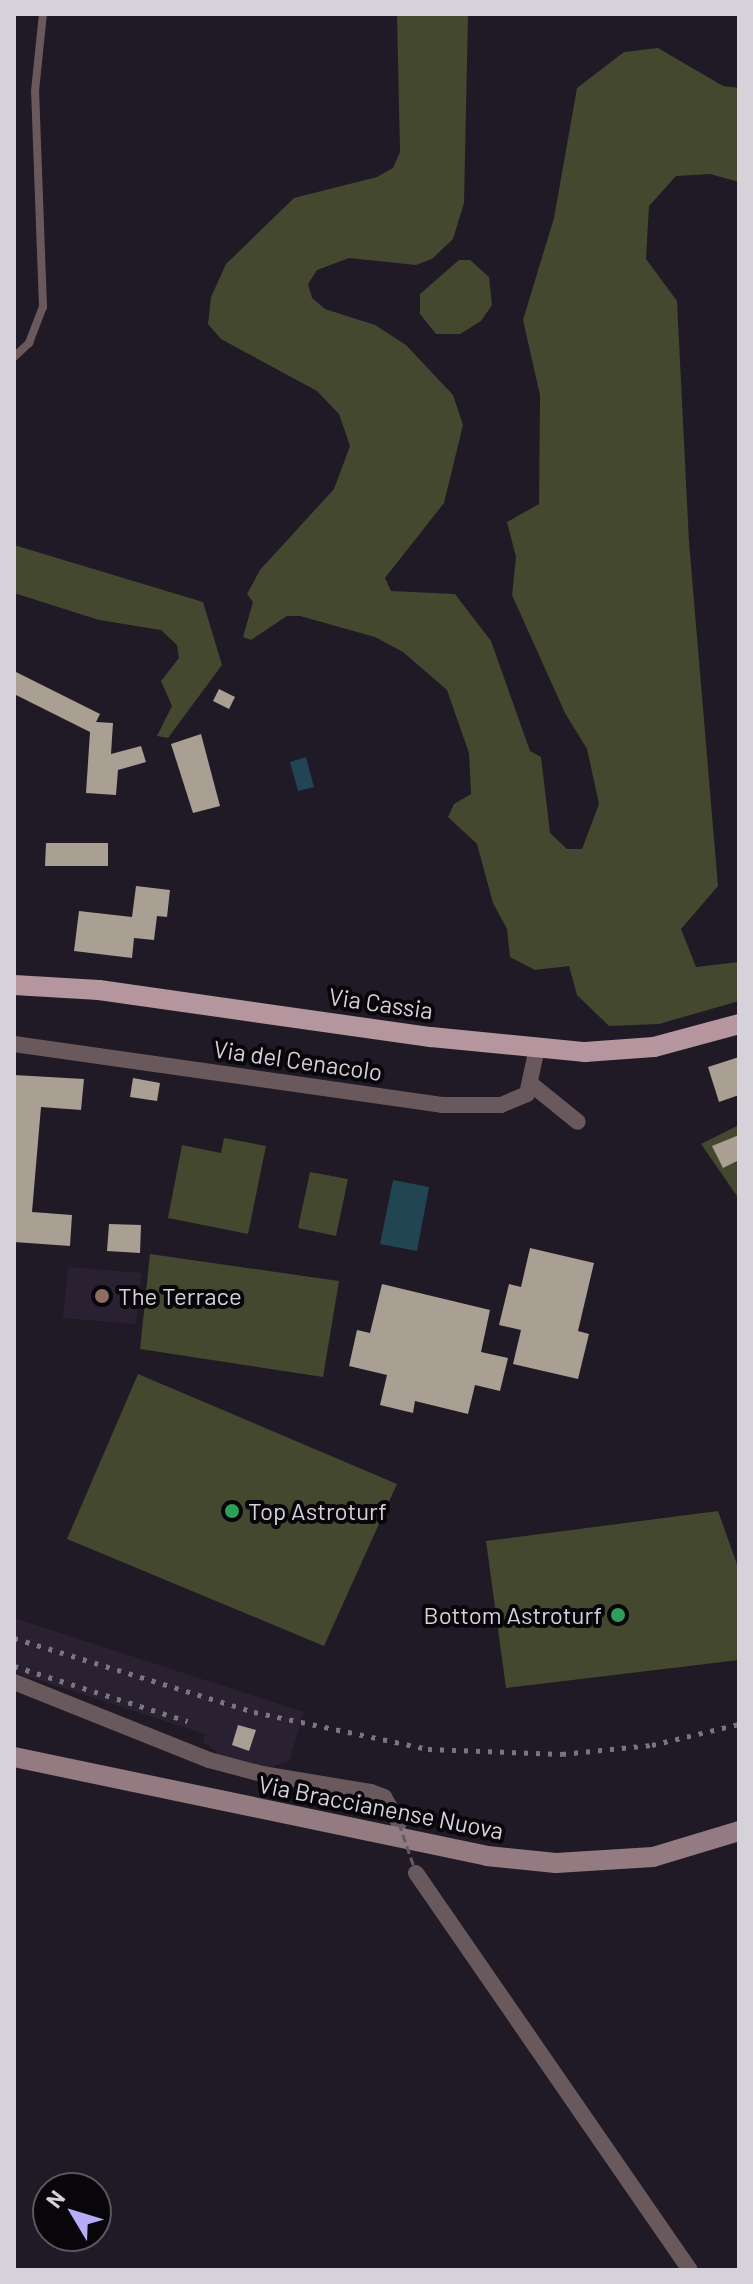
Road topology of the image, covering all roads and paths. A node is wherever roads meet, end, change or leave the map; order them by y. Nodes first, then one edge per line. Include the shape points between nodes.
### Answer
1 (43, 14) edge
2 (14, 357) edge
3 (14, 985) edge
4 (739, 1024) edge
5 (14, 1044) edge
6 (537, 1048) junction
7 (531, 1084) junction
8 (578, 1122) dead end
9 (14, 1682) edge
10 (14, 1757) edge
11 (399, 1823) joint
12 (739, 1831) edge
13 (416, 1873) joint
14 (690, 2270) edge

1 - 2 lane via 35,91 43,307 29,343
3 - 6 main road, Via Cassia via 109,992
4 - 6 main road, Via Cassia via 634,1050
5 - 7 street, Via del Cenacolo via 442,1105 512,1104
6 - 7 street
7 - 8 street
9 - 11 street via 209,1760 371,1792 384,1797
10 - 12 main road, Via Braccianense Nuova via 501,1858 601,1863 653,1857
11 - 13 path, bridge
13 - 14 street

